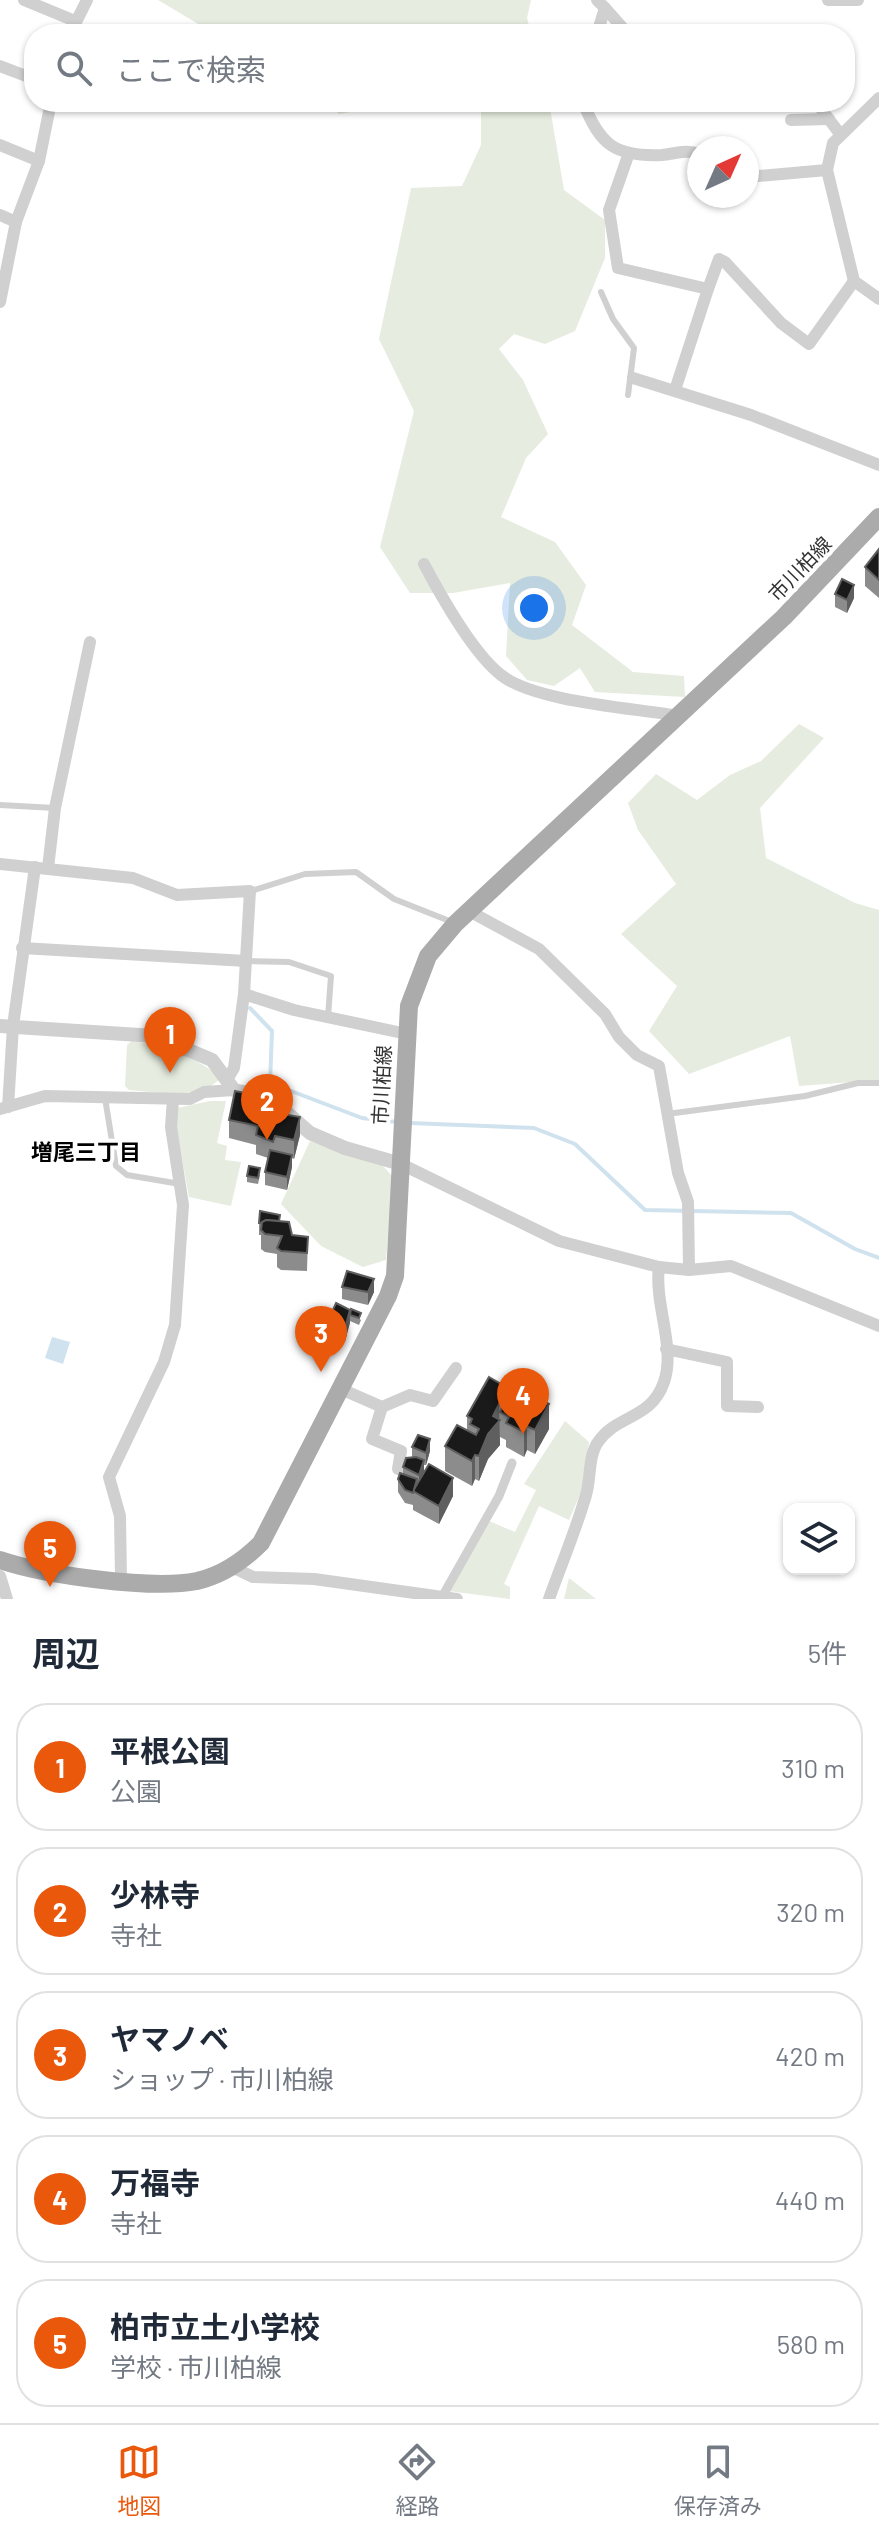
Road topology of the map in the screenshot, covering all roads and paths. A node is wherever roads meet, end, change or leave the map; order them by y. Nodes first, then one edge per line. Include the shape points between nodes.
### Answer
1 (24, 0) edge
2 (87, 0) edge
3 (828, 0) edge
4 (858, 0) edge
5 (601, 4) edge
6 (75, 21) junction
7 (74, 24) edge
8 (598, 24) edge
9 (619, 24) edge
10 (0, 66) edge
11 (24, 75) edge
12 (879, 98) edge
13 (49, 112) edge
14 (587, 112) edge
15 (824, 112) edge
16 (829, 119) junction
17 (791, 120) dead end
18 (840, 134) junction
19 (0, 145) edge
20 (629, 153) junction
21 (687, 154) edge
22 (39, 161) junction
23 (827, 170) junction
24 (759, 176) edge
25 (0, 215) edge
26 (16, 222) junction
27 (854, 281) junction
28 (708, 289) junction
29 (601, 292) dead end
30 (879, 299) edge
31 (0, 302) edge
32 (633, 378) junction
33 (675, 390) junction
34 (628, 395) dead end
35 (879, 465) edge
36 (879, 517) edge
37 (424, 564) dead end
38 (90, 642) dead end
39 (679, 716) junction
40 (0, 805) edge
41 (55, 808) junction
42 (0, 864) edge
43 (41, 867) junction
44 (250, 891) junction
45 (462, 917) junction
46 (22, 948) junction
47 (246, 961) junction
48 (244, 994) junction
49 (328, 1017) junction
50 (6, 1026) edge
51 (407, 1034) junction
52 (879, 1083) edge
53 (231, 1084) junction
54 (105, 1098) junction
55 (173, 1099) junction
56 (4, 1108) edge
57 (667, 1114) junction
58 (401, 1164) junction
59 (181, 1184) junction
60 (659, 1267) junction
61 (689, 1270) junction
62 (879, 1326) edge
63 (666, 1349) junction
64 (456, 1368) dead end
65 (341, 1389) junction
66 (382, 1407) junction
67 (758, 1407) dead end
68 (512, 1463) dead end
69 (398, 1469) dead end
70 (0, 1560) edge
71 (232, 1567) junction
72 (0, 1576) edge
73 (121, 1579) junction
74 (388, 1594) edge
75 (442, 1597) junction
76 (7, 1599) edge
77 (457, 1599) edge
78 (549, 1599) edge

1 - 6 street
2 - 6 street
3 - 4 street
5 - 8 street
5 - 9 street
6 - 7 street
10 - 11 street
12 - 18 street
13 - 22 street
14 - 20 street via 608,146
15 - 16 street
16 - 17 street
16 - 18 street
18 - 23 street
19 - 22 street
20 - 21 street
20 - 28 street via 609,210 618,268
22 - 26 street
23 - 24 street
23 - 27 street
25 - 26 street
26 - 31 street
27 - 28 street via 809,344 719,259
27 - 30 street
28 - 33 street
29 - 32 lane via 613,319 632,340
32 - 33 street
32 - 34 lane
33 - 35 street
36 - 39 main road, 市川柏線
37 - 39 street via 452,616 500,674 545,694
38 - 41 street
39 - 45 main road, 市川柏線
40 - 41 lane
41 - 43 street
42 - 43 street
43 - 44 street via 133,878 177,895
43 - 46 street
44 - 45 lane via 305,874 356,872 394,899
44 - 47 street
45 - 51 main road, 市川柏線 via 418,975
45 - 57 street via 539,949 605,1014 637,1055 659,1066
46 - 47 street
46 - 50 street
47 - 48 street
47 - 49 lane via 289,962 331,976
48 - 49 street
48 - 53 street
49 - 51 street
50 - 53 street via 155,1036 212,1060
50 - 56 street
51 - 58 main road, 市川柏線
52 - 57 lane
53 - 55 street
53 - 58 street via 285,1111 310,1133
54 - 55 street
54 - 56 street via 45,1096
54 - 59 lane via 116,1166 127,1175
55 - 59 street via 171,1127
57 - 61 street via 688,1202
58 - 60 street via 559,1241
58 - 65 main road, 市川柏線 via 395,1276
59 - 73 street via 183,1234 175,1325 164,1362 109,1477 120,1516
60 - 61 street
60 - 63 street via 657,1298
61 - 62 street via 731,1266
63 - 67 street via 727,1362 727,1406
63 - 78 street via 664,1381 654,1402 607,1431 594,1448 587,1495
64 - 66 street via 433,1401 410,1395
65 - 66 street
65 - 71 main road, 市川柏線 via 261,1543
66 - 69 street via 372,1439 401,1451
68 - 75 street
70 - 73 main road, 市川柏線 via 31,1570
71 - 73 main road, 市川柏線 via 197,1581
71 - 74 street via 253,1577 314,1579
72 - 76 street
74 - 75 street
75 - 77 street

